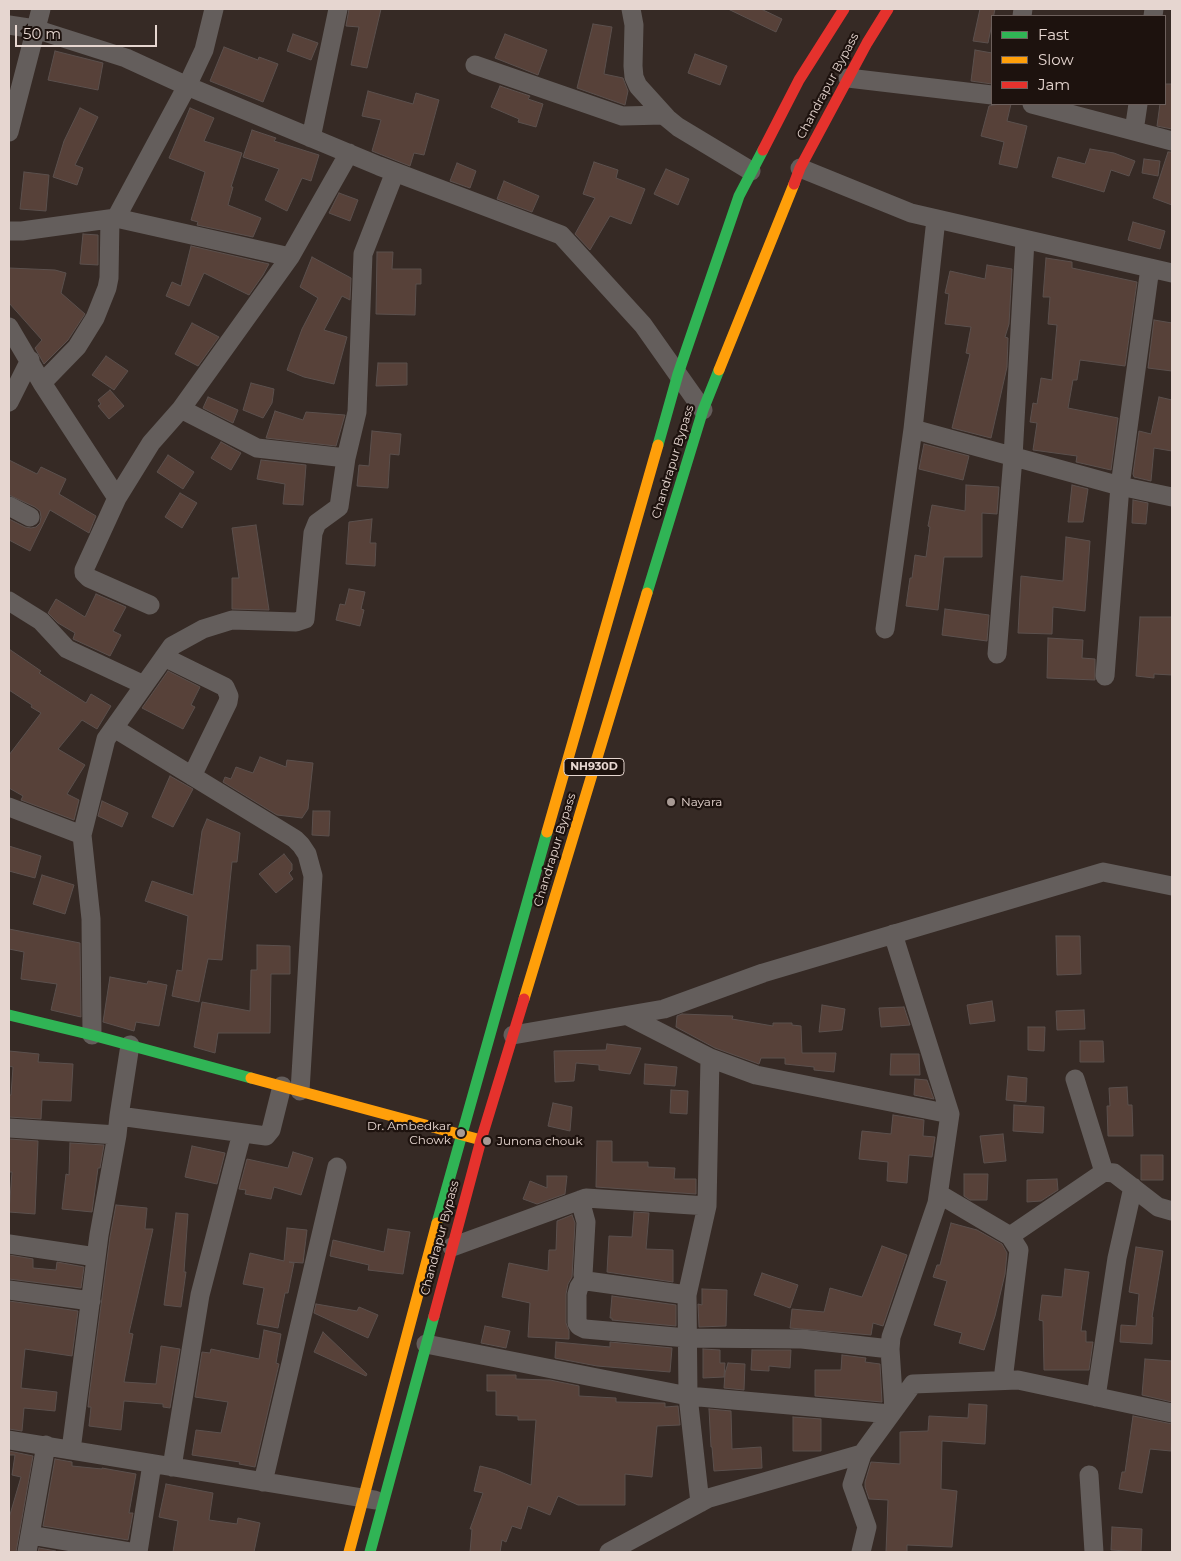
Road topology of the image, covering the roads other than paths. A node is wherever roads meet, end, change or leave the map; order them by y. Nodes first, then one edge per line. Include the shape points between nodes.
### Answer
1 (41, 9) edge
2 (214, 9) edge
3 (338, 9) edge
4 (631, 9) edge
5 (844, 9) edge
6 (888, 9) edge
7 (9, 25) edge
8 (36, 29) junction
9 (475, 65) dead end
10 (848, 78) junction
11 (187, 86) junction
12 (991, 95) edge
13 (1036, 105) edge
14 (1138, 105) edge
15 (664, 114) junction
16 (1134, 131) junction
17 (9, 132) edge
18 (311, 138) junction
19 (1172, 141) edge
20 (349, 153) junction
21 (800, 168) junction
22 (751, 171) junction
23 (395, 172) junction
24 (113, 218) junction
25 (936, 219) junction
26 (9, 230) edge
27 (1025, 240) junction
28 (290, 257) junction
29 (1150, 268) junction
30 (1172, 273) edge
31 (9, 327) edge
32 (30, 360) junction
33 (678, 374) junction
34 (42, 382) junction
35 (9, 402) edge
36 (181, 409) junction
37 (704, 410) junction
38 (913, 429) junction
39 (1014, 456) junction
40 (346, 458) junction
41 (1120, 486) junction
42 (1172, 496) edge
43 (117, 498) junction
44 (9, 506) edge
45 (30, 517) dead end
46 (9, 601) edge
47 (150, 606) dead end
48 (885, 629) dead end
49 (997, 654) dead end
50 (164, 658) junction
51 (1106, 676) dead end
52 (144, 685) junction
53 (114, 728) junction
54 (192, 776) junction
55 (9, 807) edge
56 (82, 835) junction
57 (1172, 886) edge
58 (893, 934) junction
59 (9, 1015) edge
60 (628, 1016) junction
61 (92, 1035) junction
62 (513, 1035) junction
63 (130, 1045) junction
64 (710, 1058) junction
65 (1075, 1079) dead end
66 (291, 1088) junction
67 (950, 1114) junction
68 (119, 1116) junction
69 (9, 1128) edge
70 (242, 1133) junction
71 (461, 1134) junction
72 (117, 1135) junction
73 (481, 1140) junction
74 (337, 1167) dead end
75 (1104, 1172) junction
76 (1133, 1188) junction
77 (939, 1194) junction
78 (580, 1200) junction
79 (707, 1206) junction
80 (1172, 1211) edge
81 (1010, 1236) junction
82 (9, 1244) edge
83 (452, 1247) junction
84 (96, 1257) junction
85 (585, 1278) junction
86 (9, 1290) edge
87 (687, 1295) junction
88 (91, 1301) junction
89 (687, 1338) junction
90 (426, 1344) junction
91 (890, 1349) junction
92 (1003, 1380) junction
93 (688, 1396) junction
94 (1096, 1397) junction
95 (892, 1412) junction
96 (1172, 1413) edge
97 (9, 1440) edge
98 (46, 1445) junction
99 (71, 1450) junction
100 (862, 1454) junction
101 (152, 1464) junction
102 (172, 1467) junction
103 (1089, 1475) dead end
104 (263, 1482) junction
105 (364, 1499) junction
106 (384, 1502) junction
107 (700, 1503) junction
108 (29, 1543) edge
109 (376, 1551) edge
110 (131, 1552) edge
111 (138, 1552) edge
112 (349, 1552) edge
113 (608, 1552) edge
114 (861, 1552) edge
115 (1094, 1552) edge

1 - 8 street
2 - 11 street via 206,44
3 - 18 street
4 - 15 street via 634,77 638,86
5 - 22 main road, Chandrapur Bypass / NH930D via 808,64
6 - 10 main road, Chandrapur Bypass / NH930D
7 - 8 street
8 - 11 street via 126,58
8 - 17 street
9 - 15 street via 622,116
10 - 12 street
10 - 21 main road, Chandrapur Bypass / NH930D
11 - 18 street
11 - 24 street
13 - 16 street
14 - 16 street
15 - 22 street
16 - 19 street
18 - 20 street
20 - 23 street
20 - 28 street
21 - 25 street via 911,213
21 - 37 main road, Chandrapur Bypass / NH930D
22 - 33 main road, Chandrapur Bypass / NH930D
23 - 33 street via 561,236 643,325
23 - 40 street via 363,254 357,412
24 - 26 street
24 - 28 street
24 - 34 street via 109,278 95,318 77,347
25 - 27 street
25 - 38 street
27 - 29 street
27 - 39 street
28 - 36 street
29 - 30 street
29 - 41 street
31 - 32 street
32 - 34 street
32 - 35 street
33 - 37 street
33 - 71 main road, Chandrapur Bypass / NH930D
34 - 43 street
36 - 40 street via 257,448
36 - 43 street via 151,443
37 - 62 main road, Chandrapur Bypass / NH930D
38 - 39 street
38 - 48 street
39 - 41 street
39 - 49 street
40 - 50 street via 339,507 317,523 313,533 305,619 296,622 232,620 203,629 172,646
41 - 42 street
41 - 51 street
43 - 47 street via 84,573
44 - 45 street
46 - 52 street via 42,621 67,649
50 - 52 street
50 - 54 street via 225,687 229,696
52 - 53 street
53 - 54 street
53 - 56 street via 106,739
54 - 66 street via 295,839 311,865 313,876
55 - 56 street
56 - 61 street via 91,919
57 - 58 street via 1103,872
58 - 60 street via 763,973 664,1009
58 - 67 street
59 - 61 main road
60 - 62 street
60 - 64 street
61 - 63 main road
62 - 73 main road, Chandrapur Bypass / NH930D
63 - 66 main road
63 - 68 street
64 - 67 street via 756,1075
64 - 79 street
65 - 75 street
66 - 70 street via 270,1133 262,1136
66 - 71 main road
67 - 77 street
68 - 70 street
68 - 72 street
69 - 72 street
70 - 102 street via 200,1295
71 - 73 main road
71 - 105 main road, Chandrapur Bypass / NH930D
72 - 84 street
73 - 83 main road, Chandrapur Bypass / NH930D
74 - 104 street
75 - 76 street via 1114,1173
75 - 81 street
76 - 80 street via 1158,1207
76 - 94 street via 1116,1258
77 - 81 street
77 - 91 street via 894,1326
78 - 79 street via 592,1198
78 - 83 street
78 - 85 street via 586,1222
79 - 87 street
81 - 92 street via 1018,1250
82 - 84 street
83 - 90 main road, Chandrapur Bypass / NH930D
84 - 88 street
85 - 87 street via 591,1282
85 - 89 street via 577,1294 579,1326
86 - 88 street
87 - 89 street
88 - 99 street
89 - 91 street via 797,1339
89 - 93 street
90 - 93 street
90 - 106 main road, Chandrapur Bypass / NH930D
91 - 95 street
92 - 94 street via 1018,1380
92 - 95 street via 913,1384
93 - 95 street
93 - 107 street
94 - 96 street
95 - 100 street
97 - 98 street
98 - 99 street
98 - 108 street
99 - 101 street
100 - 107 street
100 - 114 street via 852,1485 867,1527
101 - 102 street
101 - 111 street
102 - 104 street
103 - 115 street
104 - 105 street
105 - 106 street
105 - 112 main road, Chandrapur Bypass / NH930D
106 - 109 main road, Chandrapur Bypass / NH930D
107 - 113 street
108 - 110 street

